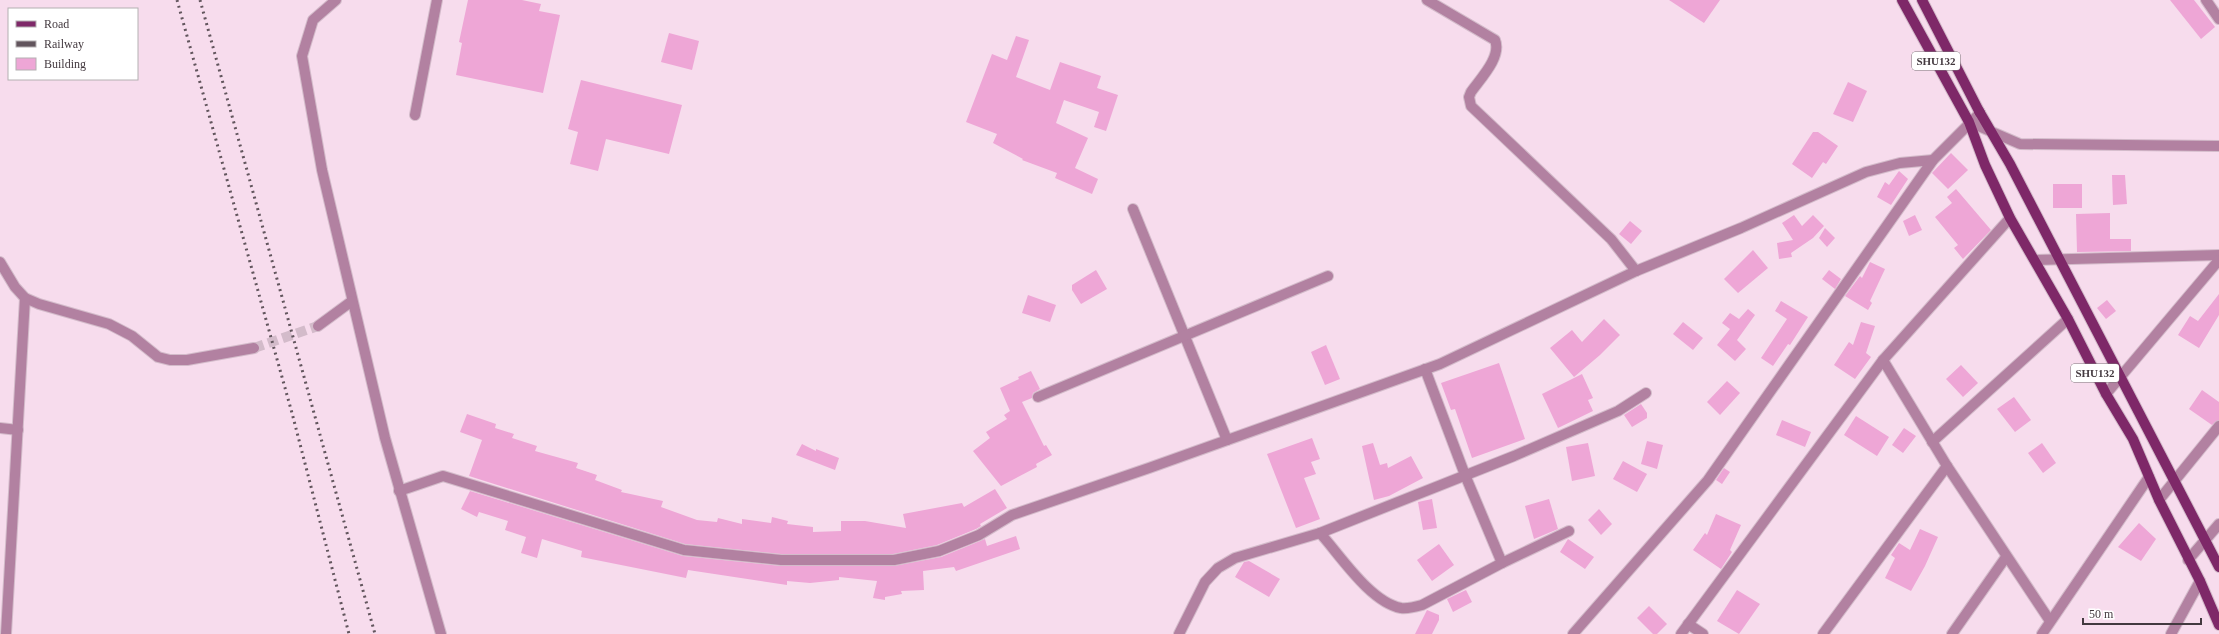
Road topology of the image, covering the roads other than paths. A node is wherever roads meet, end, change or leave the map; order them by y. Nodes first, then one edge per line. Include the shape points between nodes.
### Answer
1 (336, 0) edge
2 (436, 0) edge
3 (1427, 0) edge
4 (1902, 0) edge
5 (1922, 0) edge
6 (2206, 0) edge
7 (2219, 19) edge
8 (1979, 112) junction
9 (415, 115) dead end
10 (1969, 122) junction
11 (1991, 131) junction
12 (2219, 146) edge
13 (1933, 160) junction
14 (1133, 209) dead end
15 (2010, 218) junction
16 (2219, 255) edge
17 (2060, 259) junction
18 (2035, 260) junction
19 (2219, 260) edge
20 (0, 262) edge
21 (1636, 271) junction
22 (1328, 276) dead end
23 (25, 298) junction
24 (352, 301) junction
25 (2068, 319) junction
26 (318, 326) tunnel mouth
27 (1184, 336) junction
28 (254, 348) tunnel mouth
29 (1883, 360) junction
30 (1425, 369) junction
31 (2120, 377) junction
32 (1646, 394) dead end
33 (2106, 394) junction
34 (1038, 397) dead end
35 (2219, 426) edge
36 (0, 428) edge
37 (18, 430) junction
38 (1227, 440) junction
39 (1932, 442) junction
40 (1946, 466) junction
41 (1465, 475) junction
42 (2149, 477) junction
43 (2174, 481) junction
44 (399, 491) junction
45 (2159, 500) junction
46 (2219, 524) edge
47 (1570, 531) dead end
48 (1320, 532) junction
49 (2205, 540) junction
50 (2006, 557) junction
51 (2188, 560) junction
52 (1502, 563) junction
53 (2219, 568) edge
54 (2200, 581) junction
55 (2050, 620) junction
56 (1688, 624) junction
57 (2219, 625) edge
58 (6, 634) edge
59 (441, 634) edge
60 (1179, 634) edge
61 (1573, 634) edge
62 (1682, 634) edge
63 (1703, 634) edge
64 (1823, 634) edge
65 (1952, 634) edge
66 (2042, 634) edge
67 (2171, 634) edge

1 - 24 street via 313,20 302,56 322,170
2 - 9 street
3 - 21 street via 1495,40 1497,45 1494,57 1469,97 1471,106 1611,239
4 - 10 main road, SHU132
5 - 8 main road, SHU132
6 - 7 street
8 - 10 street
8 - 11 main road
10 - 11 street
10 - 13 street
10 - 15 main road, SHU132 via 1985,165
11 - 12 street via 2020,144
11 - 17 main road
13 - 21 street via 1900,163 1866,172 1741,228
13 - 61 street via 1708,480
14 - 27 street
15 - 18 main road, SHU132
15 - 29 street
16 - 17 street
17 - 18 street
17 - 31 main road
18 - 25 main road, SHU132
19 - 31 street
20 - 23 street
21 - 30 street
22 - 27 street
23 - 28 street via 109,324 132,336 158,357 170,360 187,360
23 - 37 street
24 - 26 street
24 - 44 street
25 - 33 main road, SHU132
25 - 39 street
27 - 34 street
27 - 38 street
29 - 39 street
29 - 56 street
30 - 38 street
30 - 41 street
31 - 33 street
31 - 43 main road
32 - 41 street via 1618,411
33 - 42 main road, SHU132 via 2133,439
35 - 43 street
36 - 37 street
37 - 58 street
38 - 44 street via 1012,515 979,534 940,551 894,560 780,560 684,550 444,476
39 - 40 street
40 - 50 street
40 - 64 street
41 - 48 street
41 - 52 street
42 - 45 main road, SHU132
42 - 55 street
43 - 45 street
43 - 49 main road
44 - 59 street
45 - 51 main road, SHU132
46 - 49 street
47 - 52 street
48 - 52 street via 1373,593 1400,608 1422,605
48 - 60 street via 1234,558 1218,568 1205,582
49 - 51 street
49 - 53 main road
50 - 55 street
50 - 65 street
51 - 54 main road, SHU132
54 - 57 main road, SHU132
54 - 67 street
55 - 66 street
56 - 62 street
56 - 63 street

